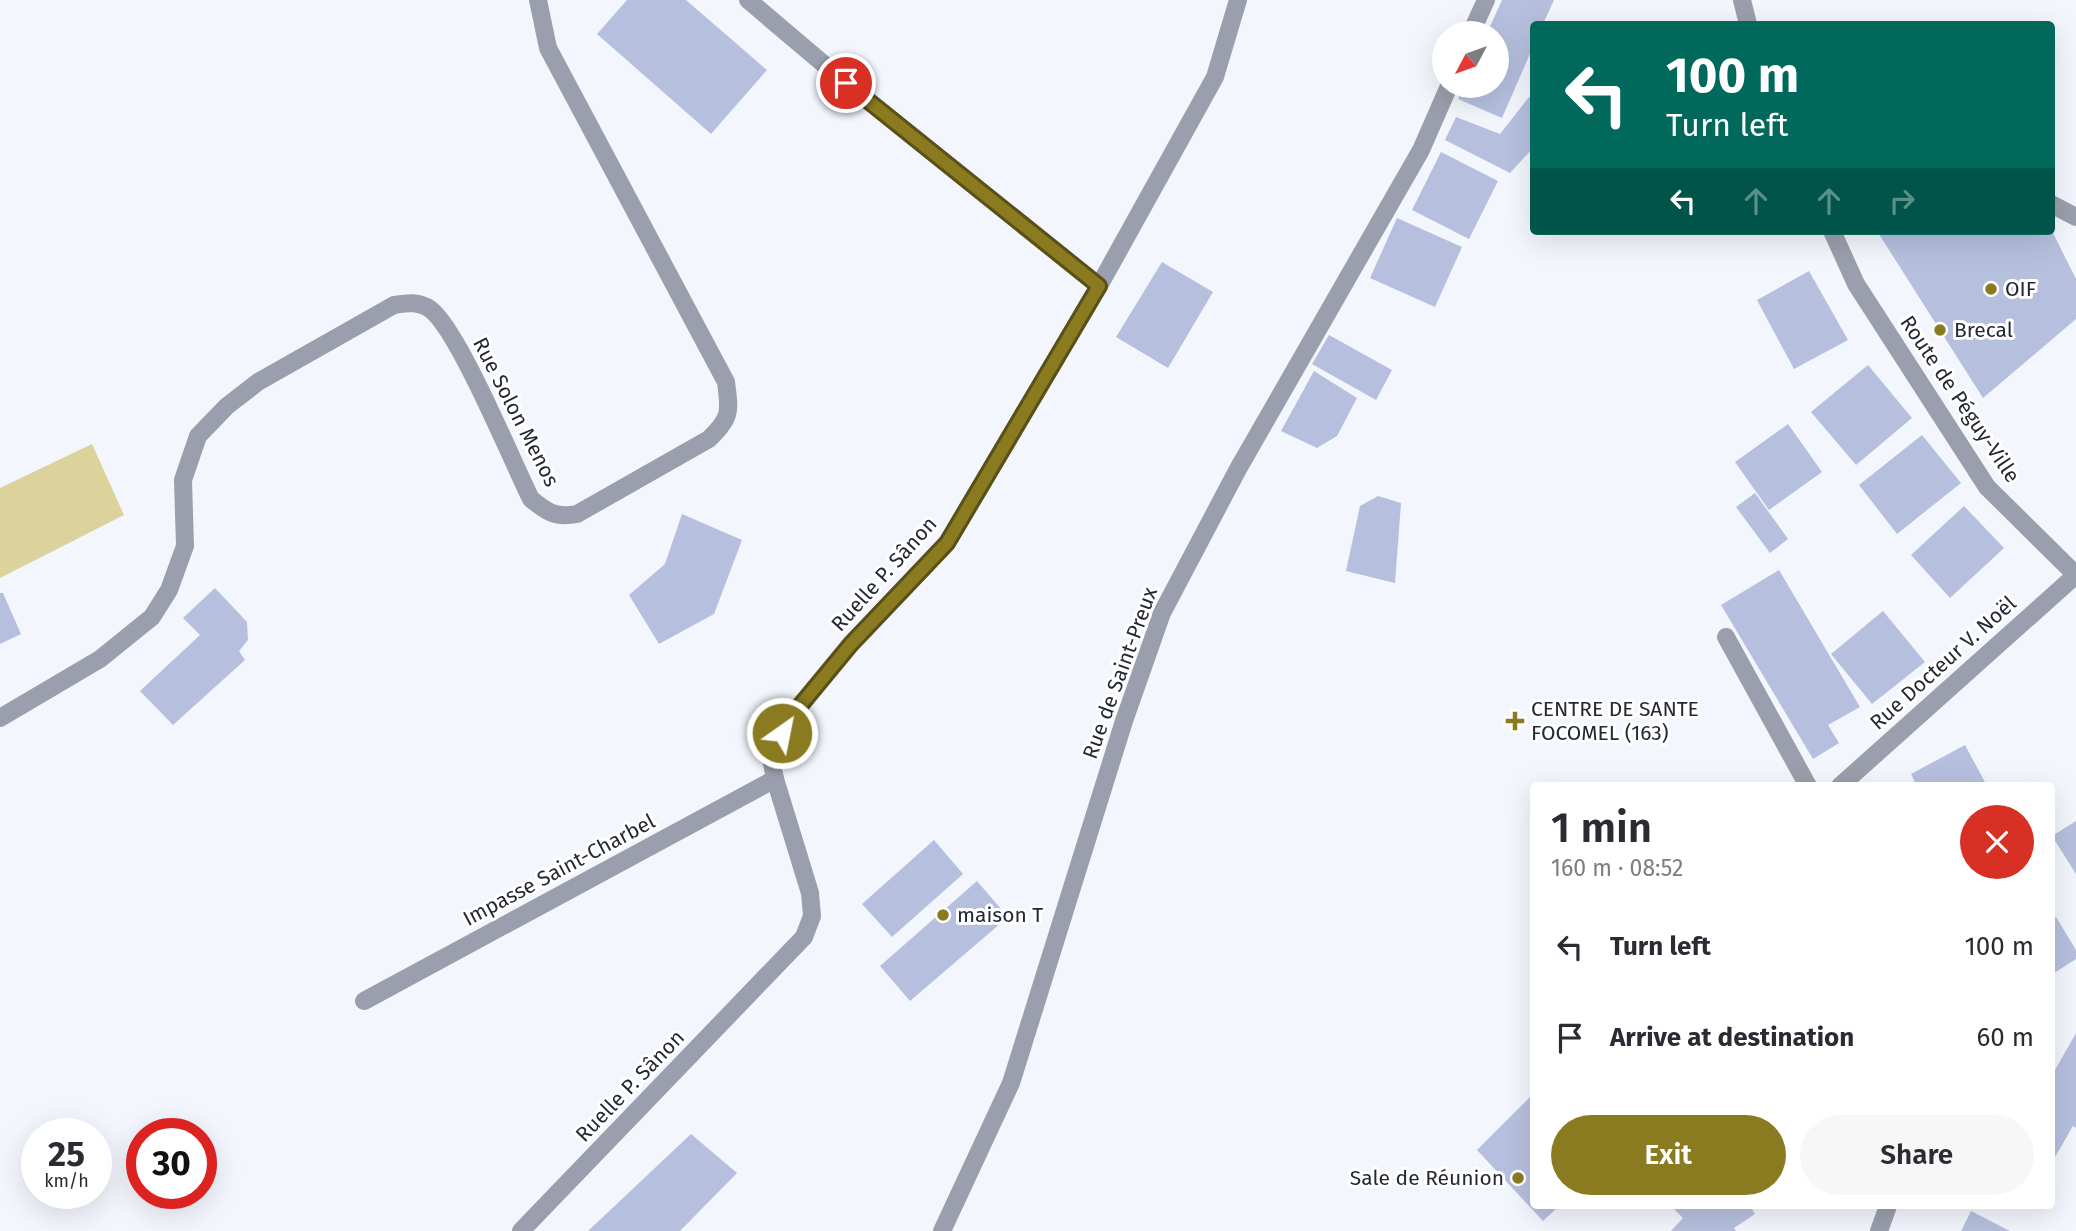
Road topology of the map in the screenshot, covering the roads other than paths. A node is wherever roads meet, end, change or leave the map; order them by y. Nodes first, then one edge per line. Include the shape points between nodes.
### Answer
1 (538, 0) edge
2 (748, 0) edge
3 (1238, 0) edge
4 (1486, 0) edge
5 (1742, 0) edge
6 (1476, 21) edge
7 (1747, 21) edge
8 (1444, 98) edge
9 (2055, 206) edge
10 (2076, 217) edge
11 (1834, 235) edge
12 (1099, 286) junction
13 (2076, 575) edge
14 (1726, 637) dead end
15 (0, 718) edge
16 (775, 779) junction
17 (1806, 782) edge
18 (1844, 782) edge
19 (364, 1001) dead end
20 (1887, 1209) edge
21 (521, 1231) edge
22 (942, 1231) edge
23 (1879, 1231) edge

1 - 15 street, Rue Solon Menos via 548,48 726,382 730,411 724,425 709,439 577,514 549,514 531,499 453,337 431,309 414,302 394,305 258,382 198,436 183,480 185,546 169,590 152,617 100,659
2 - 12 street
3 - 12 street, Ruelle P. Sânon via 1215,77
4 - 6 street
5 - 7 street
8 - 22 street, Rue de Saint-Preux via 1421,150 1238,469 1162,612 1011,1083
9 - 10 street
11 - 13 street, Route de Péguy-Ville via 1856,284 1987,487
12 - 16 street, Ruelle P. Sânon via 947,543 851,644 794,713 770,753
13 - 18 street, Rue Docteur V. Noël
14 - 17 street
16 - 19 street, Impasse Saint-Charbel
16 - 21 street, Ruelle P. Sânon via 810,893 812,916 804,937
20 - 23 street

